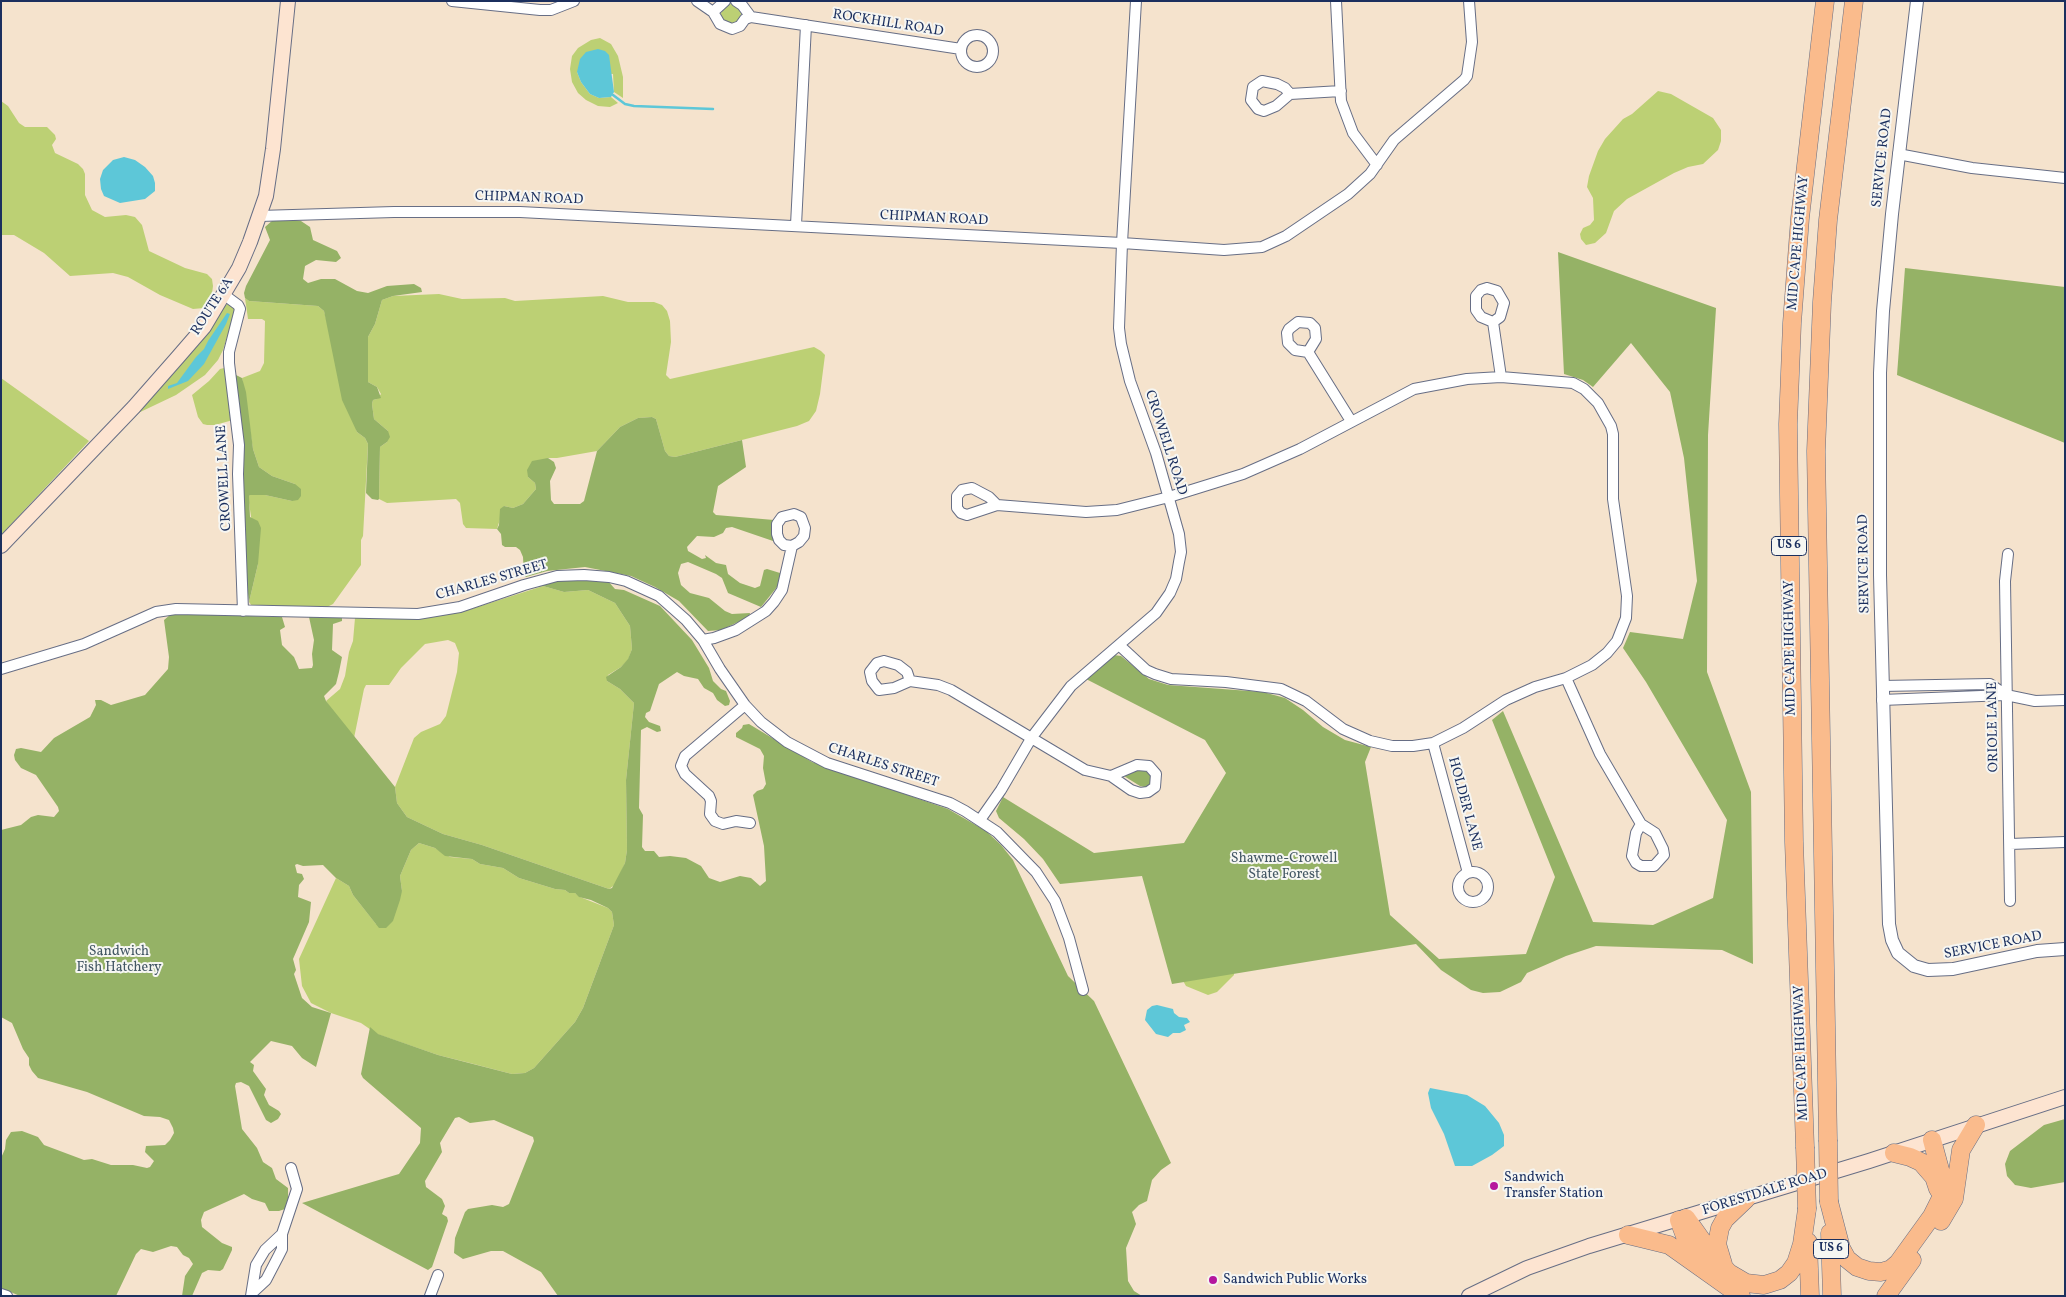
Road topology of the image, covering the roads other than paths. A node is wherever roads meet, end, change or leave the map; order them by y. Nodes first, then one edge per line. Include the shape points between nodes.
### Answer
1 (288, 1) edge
2 (452, 1) edge
3 (574, 1) edge
4 (697, 1) edge
5 (725, 1) edge
6 (736, 1) edge
7 (1136, 1) edge
8 (1336, 1) edge
9 (1469, 1) edge
10 (1825, 1) edge
11 (1854, 1) edge
12 (1917, 1) edge
13 (713, 12) junction
14 (751, 17) junction
15 (806, 25) junction
16 (961, 49) dead end
17 (1341, 91) junction
18 (1290, 94) dead end
19 (1898, 154) junction
20 (1377, 165) junction
21 (2065, 178) edge
22 (259, 216) junction
23 (796, 225) junction
24 (1122, 243) junction
25 (223, 294) junction
26 (1493, 322) dead end
27 (1308, 352) dead end
28 (1501, 377) junction
29 (1351, 421) junction
30 (1169, 497) junction
31 (997, 505) dead end
32 (1, 546) edge
33 (792, 546) dead end
34 (2008, 554) dead end
35 (244, 611) junction
36 (703, 640) junction
37 (1119, 645) junction
38 (1, 670) edge
39 (1566, 678) junction
40 (910, 681) dead end
41 (1882, 686) junction
42 (2006, 695) junction
43 (1882, 700) junction
44 (2065, 700) edge
45 (745, 706) junction
46 (1032, 737) junction
47 (1433, 743) junction
48 (1111, 776) dead end
49 (980, 820) junction
50 (750, 823) dead end
51 (1641, 824) dead end
52 (2065, 842) edge
53 (2010, 844) junction
54 (1468, 873) dead end
55 (2010, 901) dead end
56 (2065, 950) edge
57 (1083, 990) dead end
58 (2065, 1097) edge
59 (1976, 1125) junction
60 (1937, 1138) junction
61 (1894, 1153) junction
62 (290, 1168) dead end
63 (1956, 1178) junction
64 (1941, 1198) junction
65 (1746, 1200) junction
66 (1830, 1202) junction
67 (1807, 1209) junction
68 (1683, 1219) junction
69 (282, 1234) junction
70 (1628, 1236) junction
71 (1718, 1271) junction
72 (438, 1274) dead end
73 (1, 1294) edge
74 (251, 1294) edge
75 (7, 1296) edge
76 (430, 1296) edge
77 (1469, 1296) edge
78 (1741, 1296) edge
79 (1810, 1296) edge
80 (1832, 1296) edge
81 (1886, 1296) edge

1 - 22 main road, ROUTE 6A via 273,148 266,196
2 - 3 street via 540,10 551,10
4 - 13 street
5 - 13 street
6 - 14 street
7 - 24 street, CROWELL ROAD
8 - 17 street
9 - 20 street, CHIPMAN ROAD via 1472,42 1467,76 1394,140
10 - 67 highway, MID CAPE HIGHWAY / US 6, bridge via 1800,218 1788,424 1794,842
11 - 66 highway, MID CAPE HIGHWAY / US 6, bridge via 1828,220 1816,451
12 - 19 street, SERVICE ROAD
13 - 14 street via 720,24 728,29 736,28
14 - 15 street, ROCKHILL ROAD
15 - 16 street, ROCKHILL ROAD
15 - 23 street
17 - 18 street
17 - 20 street via 1352,133
19 - 21 street via 1972,168
19 - 41 street, SERVICE ROAD via 1884,293 1880,373
20 - 24 street, CHIPMAN ROAD via 1348,194 1286,236 1262,247 1224,250
22 - 23 street, CHIPMAN ROAD via 520,212
22 - 25 main road, ROUTE 6A via 242,260
23 - 24 street, CHIPMAN ROAD
24 - 30 street, CROWELL ROAD via 1120,344
25 - 32 main road, ROUTE 6A via 204,327 172,364
25 - 35 street, CROWELL LANE via 240,309 229,363 240,449 238,474
26 - 28 street
27 - 29 street
28 - 29 street via 1467,379 1414,389
28 - 39 street via 1573,383 1598,403 1613,434 1613,499 1626,586 1626,618 1617,640 1606,653 1592,665
29 - 30 street via 1300,449 1243,474
30 - 31 street via 1101,512
30 - 37 street, CROWELL ROAD via 1181,552 1176,579 1156,613
33 - 36 street via 782,590 766,611 736,630
34 - 42 street, ORIOLE LANE via 2005,581
35 - 36 street, CHARLES STREET via 418,614 460,607 557,576 584,575 626,581 659,596
35 - 38 street, CHARLES STREET via 176,609 156,612 84,644
36 - 45 street, CHARLES STREET
37 - 46 street, CROWELL ROAD via 1071,686
37 - 47 street via 1146,670 1171,679 1281,689 1306,701 1344,729 1370,741 1392,746
39 - 47 street via 1506,700
39 - 51 street via 1600,754
40 - 46 street via 951,690
41 - 42 street via 1990,684
41 - 43 street, SERVICE ROAD
42 - 43 street
42 - 44 street via 2035,701
42 - 53 street, ORIOLE LANE
43 - 56 street, SERVICE ROAD via 1887,912 1898,953 1914,966 1935,971 2037,951
45 - 49 street, CHARLES STREET via 787,742 817,759 935,798
45 - 50 street via 685,756 681,766 685,774 711,798 710,814 715,821 723,824 736,821
46 - 48 street via 1085,770
46 - 49 street, CROWELL ROAD
47 - 54 street, HOLDER LANE
49 - 57 street, CHARLES STREET via 997,832 1036,872 1055,901
52 - 53 street
53 - 55 street, ORIOLE LANE
58 - 59 main road, FORESTDALE ROAD
59 - 60 main road, FORESTDALE ROAD
59 - 63 highway via 1961,1150
60 - 61 main road, FORESTDALE ROAD
60 - 63 highway
60 - 64 highway
61 - 64 highway via 1916,1159 1926,1167 1934,1177
61 - 65 main road, FORESTDALE ROAD
62 - 69 street via 297,1189
63 - 81 highway via 1954,1198 1947,1211
64 - 66 highway via 1898,1263 1881,1272 1863,1270 1847,1259 1841,1248
65 - 68 main road, FORESTDALE ROAD
65 - 71 highway via 1724,1219 1718,1233
66 - 80 highway, MID CAPE HIGHWAY / US 6
67 - 71 highway via 1799,1258 1780,1280 1753,1285
67 - 79 highway, MID CAPE HIGHWAY / US 6
68 - 70 main road, FORESTDALE ROAD
68 - 71 highway via 1715,1259
69 - 74 street via 260,1257
69 - 74 street via 280,1256 266,1280
70 - 71 highway via 1669,1245
70 - 77 main road, FORESTDALE ROAD via 1526,1268
71 - 78 highway
72 - 76 street
73 - 75 street

